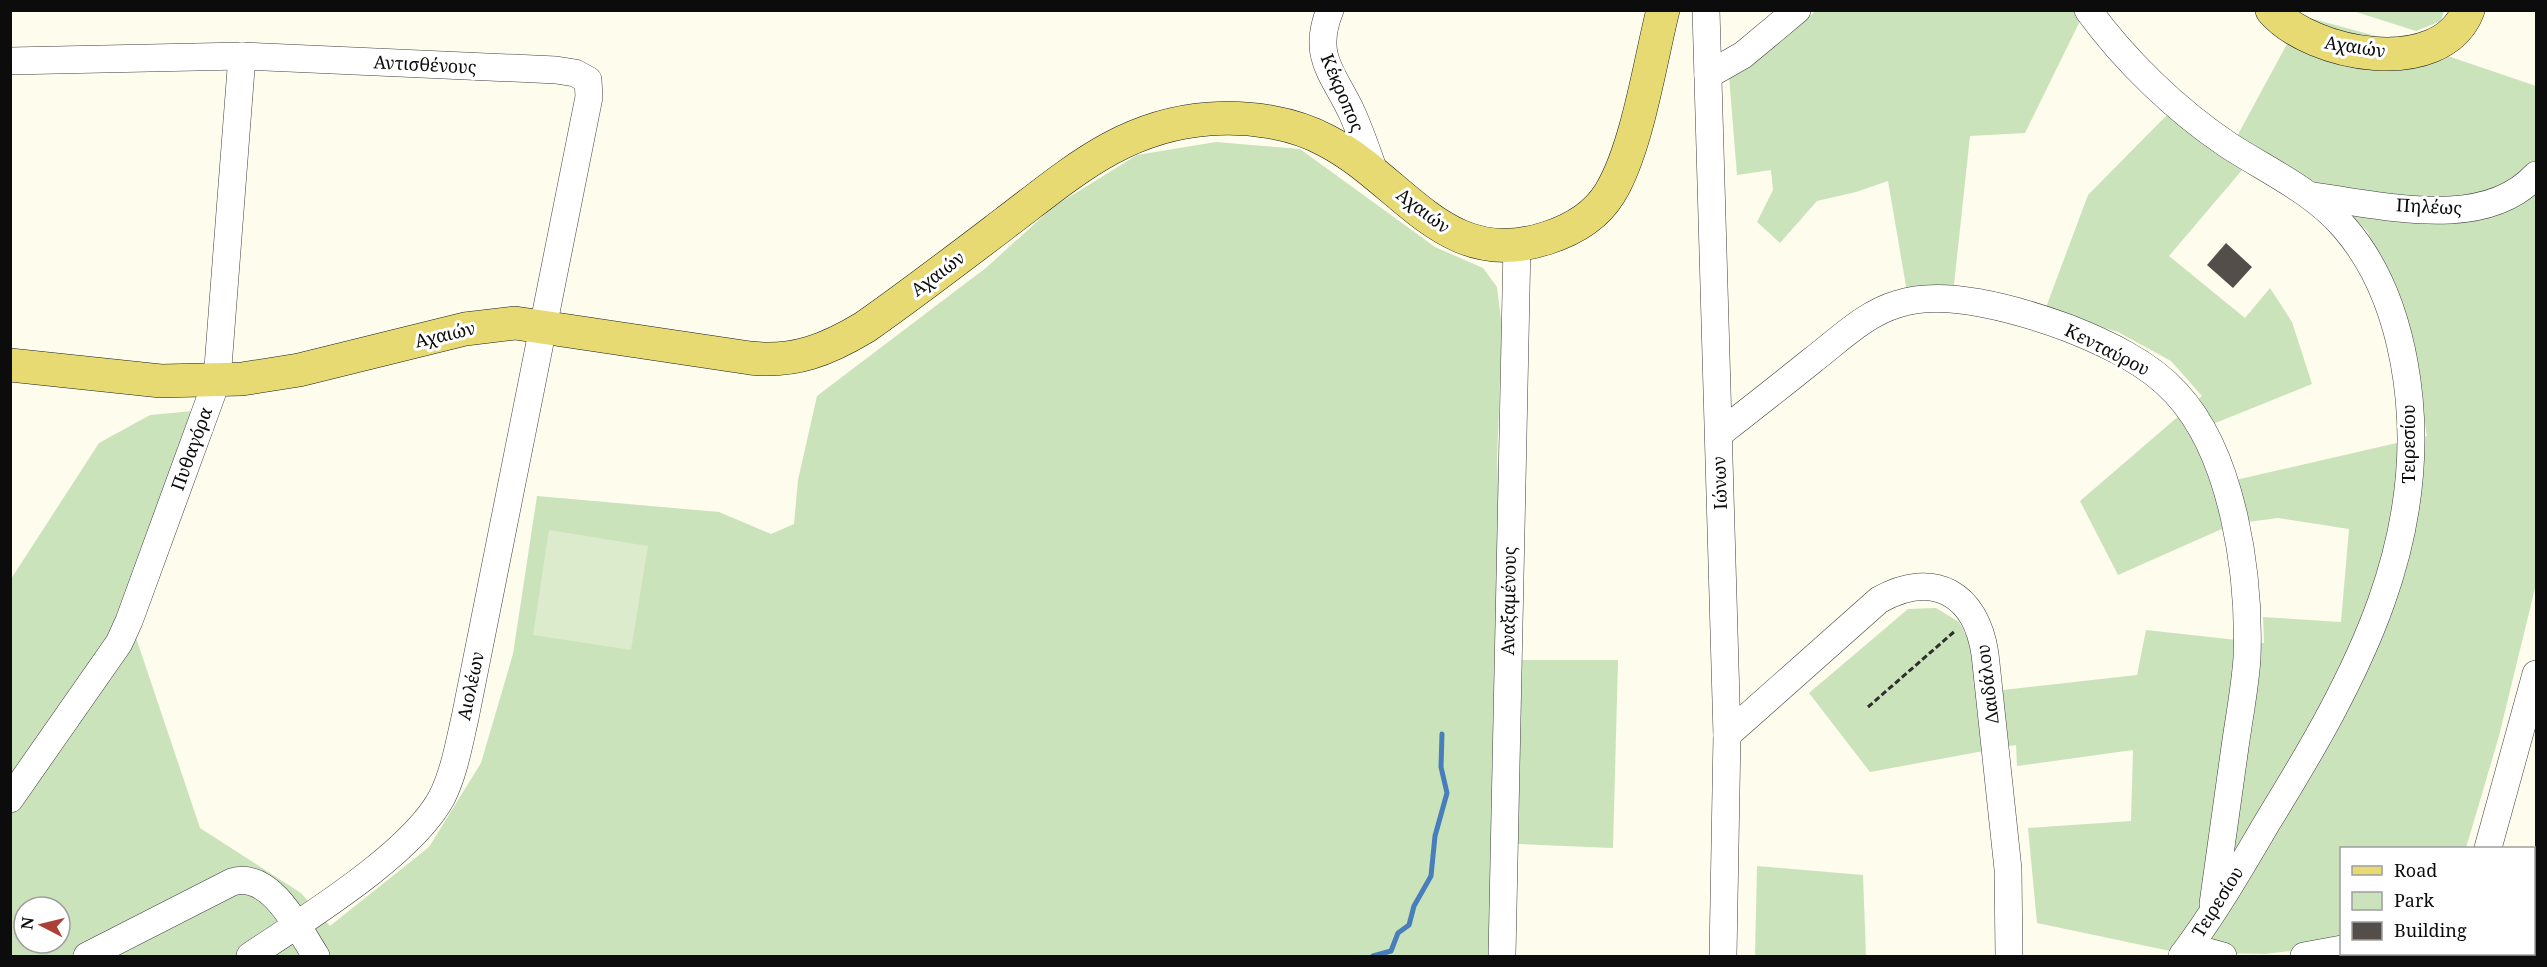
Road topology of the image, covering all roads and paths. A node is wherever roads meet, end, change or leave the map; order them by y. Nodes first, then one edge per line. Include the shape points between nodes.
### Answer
1 (1329, 10) edge
2 (1663, 10) edge
3 (1706, 10) edge
4 (1797, 10) edge
5 (2088, 10) edge
6 (2272, 10) edge
7 (2468, 10) edge
8 (242, 56) junction
9 (10, 61) edge
10 (1708, 75) junction
11 (1376, 174) junction
12 (2536, 175) edge
13 (2311, 196) junction
14 (1516, 245) junction
15 (543, 326) junction
16 (10, 365) edge
17 (217, 380) junction
18 (1719, 435) junction
19 (1978, 625) junction
20 (2536, 674) edge
21 (1868, 707) dead end
22 (1727, 735) junction
23 (10, 799) edge
24 (2489, 847) edge
25 (2212, 915) junction
26 (296, 925) junction
27 (2340, 949) edge
28 (2186, 952) edge
29 (87, 957) edge
30 (250, 957) edge
31 (316, 957) edge
32 (1502, 957) edge
33 (1723, 957) edge
34 (2009, 957) edge
35 (2223, 957) edge
36 (2304, 957) edge

1 - 11 street, Κέκροπος via 1322,41 1326,64
2 - 14 main road, Αχαιών via 1631,138 1611,192 1590,216 1568,230
3 - 10 street, Ιώνων
4 - 10 street via 1743,55
5 - 13 street, Τειρεσίου via 2150,80 2210,132
6 - 7 main road, Αχαιών via 2294,30 2315,40 2387,54 2434,45 2456,30
8 - 9 street, Αντισθένους
8 - 15 street, Αντισθένους via 556,70 588,80 589,97
8 - 17 street, Πυθαγόρα
10 - 18 street, Ιώνων
11 - 14 main road, Αχαιών via 1458,237 1492,246
11 - 15 main road, Αχαιών via 1326,140 1283,125 1233,118 1189,121 1154,129 1105,150 865,327 812,354 783,360 757,359
12 - 13 street, Πηλέως via 2508,198 2465,210 2429,210
13 - 25 street, Τειρεσίου via 2346,229 2368,260 2395,322 2412,424 2409,495 2388,586 2361,651 2317,742
14 - 32 street, Αναξαμένους
15 - 17 main road, Αχαιών via 515,322 487,325 291,371
15 - 26 street, Αιολέων via 465,718 443,795 420,829
16 - 17 main road, Αχαιών via 161,381
17 - 23 street, Πυθαγόρα via 119,643
18 - 22 street, Ιώνων
18 - 25 street, Κενταύρου via 1862,322 1895,304 1915,300 1941,299 2001,308 2053,323 2132,359 2175,391 2206,433 2223,473 2234,518 2245,599 2245,675
19 - 21 path via 1956,630
19 - 22 street, Δαιδάλου via 1961,600 1946,591 1926,587 1897,591 1866,610
19 - 34 street, Δαιδάλου via 1985,654 2008,869
20 - 24 street
22 - 33 street, Ιώνων
25 - 28 street, Τειρεσίου
26 - 29 street via 282,904 264,888 249,880 238,880
26 - 30 street, Αιολέων
26 - 31 street
27 - 36 street
28 - 35 street

